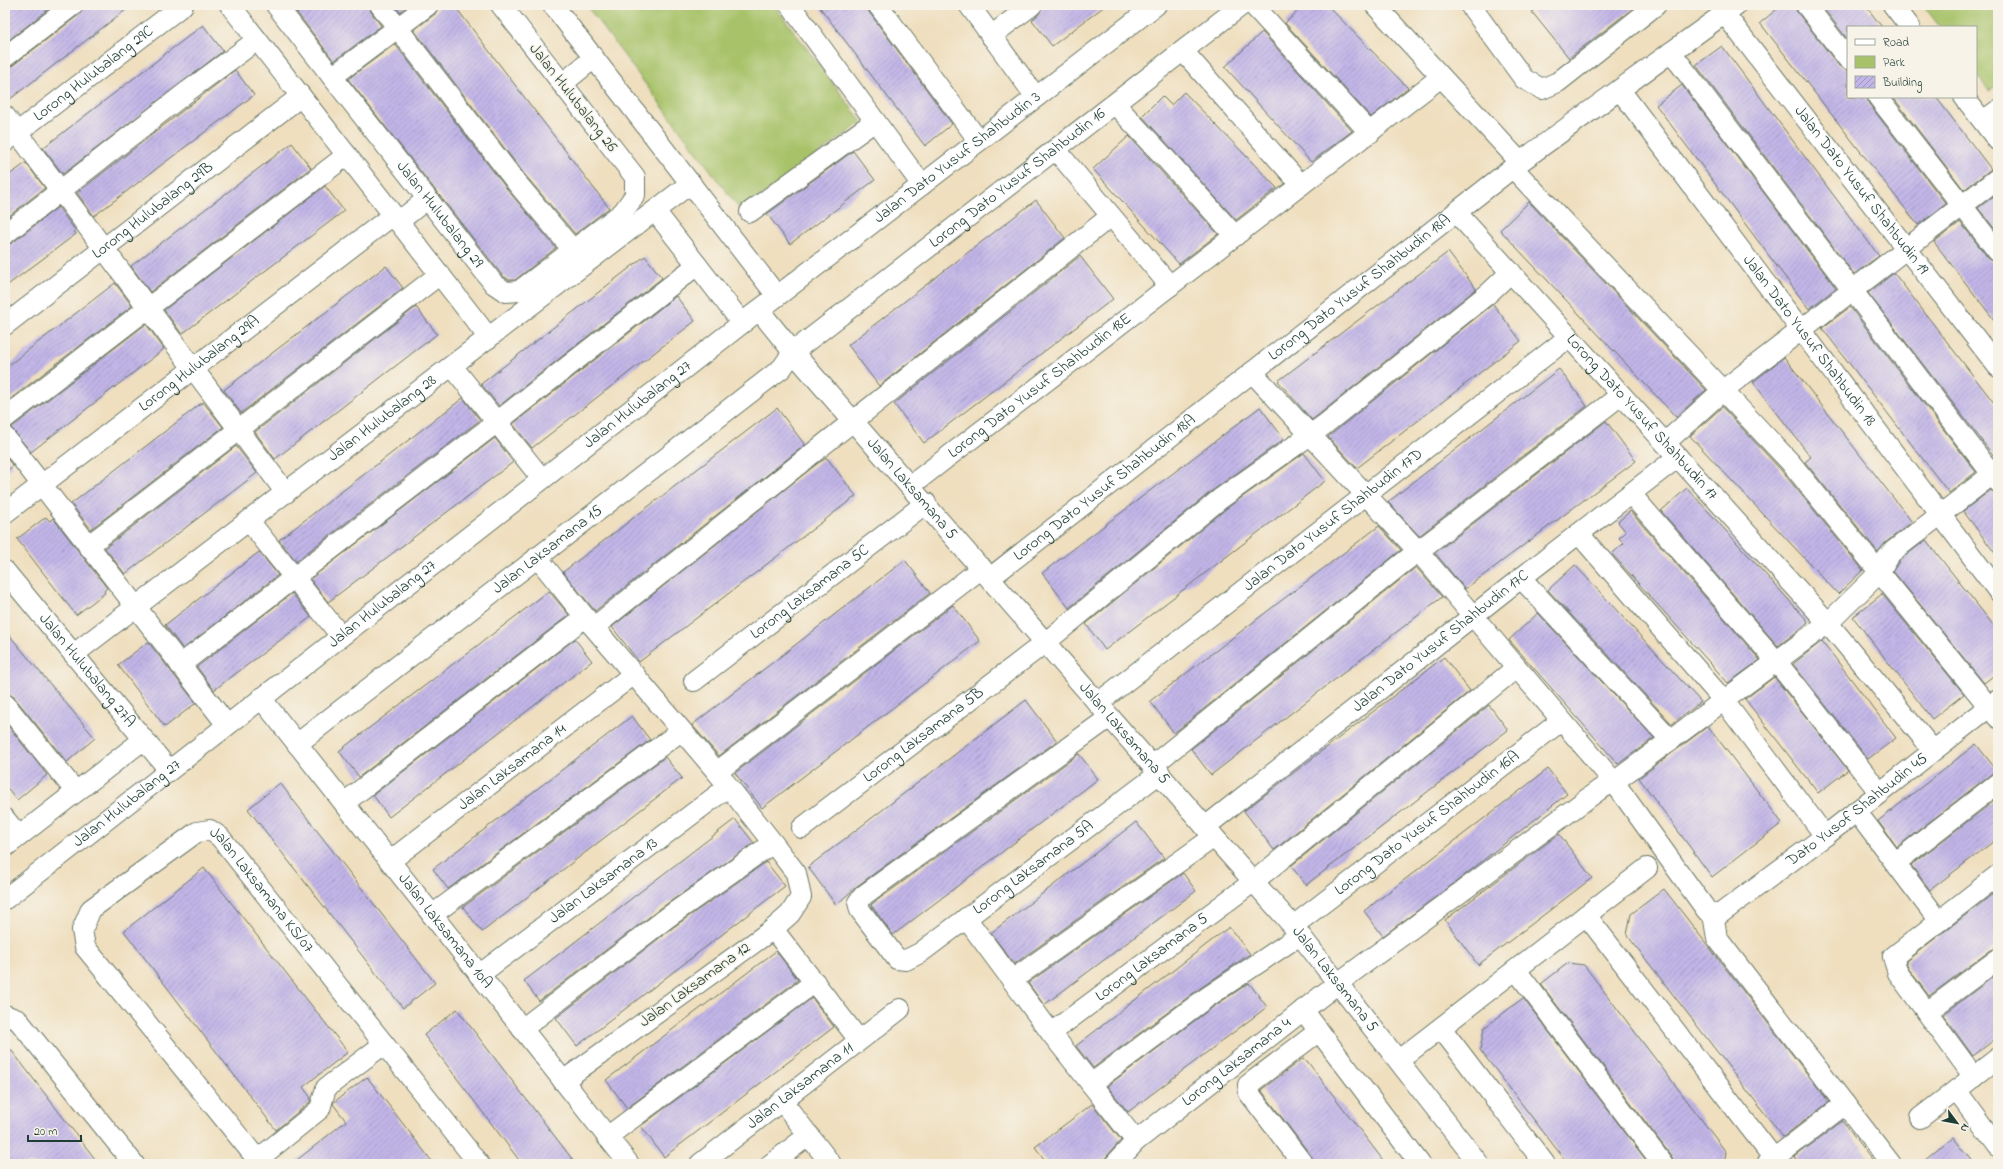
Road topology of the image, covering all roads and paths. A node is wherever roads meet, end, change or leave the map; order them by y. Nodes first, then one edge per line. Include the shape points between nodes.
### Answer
1 (73, 5) edge
2 (183, 5) edge
3 (230, 5) edge
4 (276, 5) edge
5 (380, 5) edge
6 (428, 5) edge
7 (501, 5) edge
8 (553, 5) edge
9 (878, 5) edge
10 (969, 5) edge
11 (1032, 5) edge
12 (1156, 5) edge
13 (1242, 5) edge
14 (1253, 5) edge
15 (1375, 5) edge
16 (1656, 5) edge
17 (1806, 5) edge
18 (1894, 5) edge
19 (798, 8) edge
20 (1478, 8) edge
21 (1730, 9) edge
22 (1909, 26) edge
23 (398, 28) junction
24 (991, 36) junction
25 (257, 40) junction
26 (1183, 51) junction
27 (1671, 52) junction
28 (5, 57) edge
29 (594, 58) junction
30 (1847, 58) edge
31 (332, 77) junction
32 (1442, 77) junction
33 (562, 84) junction
34 (1620, 90) junction
35 (301, 96) junction
36 (1036, 97) junction
37 (1879, 98) edge
38 (1965, 98) edge
39 (1115, 104) junction
40 (1990, 115) edge
41 (5, 116) edge
42 (875, 121) junction
43 (1370, 133) junction
44 (11, 137) edge
45 (979, 141) junction
46 (1998, 141) edge
47 (1056, 150) junction
48 (346, 155) junction
49 (1517, 165) junction
50 (1998, 178) edge
51 (691, 183) junction
52 (922, 184) junction
53 (1301, 185) junction
54 (62, 191) junction
55 (635, 195) joint
56 (427, 199) junction
57 (1962, 206) junction
58 (655, 211) junction
59 (750, 212) dead end
60 (1456, 212) junction
61 (1111, 216) junction
62 (396, 218) junction
63 (5, 234) edge
64 (1235, 236) junction
65 (104, 248) junction
66 (573, 250) junction
67 (1907, 250) junction
68 (1998, 252) edge
69 (697, 265) junction
70 (1511, 272) junction
71 (440, 274) junction
72 (1170, 286) junction
73 (1853, 291) junction
74 (777, 296) junction
75 (148, 308) junction
76 (759, 310) junction
77 (742, 323) junction
78 (5, 325) edge
79 (1802, 331) junction
80 (1569, 337) junction
81 (489, 338) junction
82 (793, 352) junction
83 (452, 366) junction
84 (1998, 367) edge
85 (193, 368) junction
86 (1252, 372) junction
87 (1722, 392) junction
88 (1622, 395) junction
89 (5, 418) edge
90 (853, 420) junction
91 (497, 422) junction
92 (239, 430) junction
93 (1309, 434) junction
94 (5, 437) edge
95 (1665, 443) junction
96 (1678, 457) junction
97 (1996, 476) edge
98 (542, 479) junction
99 (42, 484) junction
100 (910, 486) junction
101 (286, 493) junction
102 (1631, 494) junction
103 (1365, 496) junction
104 (926, 503) junction
105 (5, 513) edge
106 (1940, 514) junction
107 (249, 521) junction
108 (1579, 534) junction
109 (88, 546) junction
110 (1418, 551) junction
111 (536, 557) junction
112 (5, 571) edge
113 (1880, 572) junction
114 (986, 573) junction
115 (294, 577) junction
116 (1520, 578) junction
117 (1998, 592) edge
118 (136, 607) junction
119 (1472, 616) junction
120 (589, 622) junction
121 (1828, 623) junction
122 (341, 636) junction
123 (1046, 642) junction
124 (74, 654) junction
125 (1776, 661) junction
126 (180, 665) junction
127 (1516, 668) junction
128 (634, 674) junction
129 (694, 680) dead end
130 (262, 698) junction
131 (1724, 701) junction
132 (5, 704) edge
133 (1995, 708) edge
134 (1104, 710) junction
135 (1561, 721) junction
136 (227, 726) junction
137 (681, 731) junction
138 (143, 740) junction
139 (1671, 740) junction
140 (297, 744) junction
141 (1933, 750) junction
142 (1156, 769) junction
143 (170, 770) junction
144 (723, 779) junction
145 (1614, 782) junction
146 (1998, 783) edge
147 (76, 792) junction
148 (1880, 793) junction
149 (344, 803) junction
150 (1856, 811) junction
151 (5, 819) edge
152 (802, 828) dead end
153 (1209, 832) junction
154 (1825, 836) junction
155 (12, 842) edge
156 (773, 843) junction
157 (390, 861) junction
158 (1895, 863) junction
159 (1647, 868) dead end
160 (1998, 875) edge
161 (1253, 882) junction
162 (5, 899) edge
163 (1713, 914) junction
164 (432, 915) junction
165 (1586, 915) junction
166 (966, 918) junction
167 (1939, 921) junction
168 (773, 929) junction
169 (1297, 930) junction
170 (1998, 959) edge
171 (906, 960) joint
172 (1516, 970) junction
173 (479, 975) junction
174 (1012, 980) junction
175 (815, 982) junction
176 (1338, 983) junction
177 (900, 1009) dead end
178 (1303, 1010) junction
179 (1928, 1012) junction
180 (5, 1014) edge
181 (1441, 1028) junction
182 (522, 1029) junction
183 (1318, 1031) junction
184 (1051, 1033) junction
185 (859, 1040) junction
186 (384, 1044) junction
187 (1998, 1058) edge
188 (1399, 1060) junction
189 (1974, 1077) junction
190 (563, 1081) junction
191 (1091, 1084) junction
192 (1956, 1090) junction
193 (782, 1101) junction
194 (1845, 1104) junction
195 (1920, 1118) dead end
196 (809, 1135) junction
197 (607, 1137) junction
198 (1136, 1141) junction
199 (1998, 1146) edge
200 (259, 1162) edge
201 (1773, 1162) edge
202 (134, 1164) edge
203 (479, 1164) edge
204 (629, 1164) edge
205 (700, 1164) edge
206 (771, 1164) edge
207 (831, 1164) edge
208 (1115, 1164) edge
209 (1303, 1164) edge
210 (1420, 1164) edge
211 (1479, 1164) edge
212 (1545, 1164) edge
213 (1663, 1164) edge
214 (1892, 1164) edge

1 - 28 street
2 - 44 street, Lorong Hulubalang 29C
3 - 25 street
4 - 31 street, Jalan Hulubalang 29
5 - 23 street
6 - 23 street
7 - 33 street, Jalan Hulubalang 26
8 - 29 street
9 - 45 street
10 - 24 street
11 - 24 street
12 - 36 street, Jalan Dato Yusuf Shahbudin 3
13 - 26 street, Lorong Dato Yusuf Shahbudin 16
14 - 43 street
15 - 32 street
16 - 20 street via 1558,82 1542,89 1524,79
17 - 30 street
18 - 22 street
19 - 42 street
21 - 27 street, Lorong Dato Yusuf Shahbudin 18A
21 - 67 street, Jalan Dato Yusuf Shahbudin 19
23 - 31 street
23 - 66 street via 516,182
24 - 36 street
25 - 35 street
25 - 54 street
26 - 39 street, Lorong Dato Yusuf Shahbudin 16
26 - 53 street
27 - 34 street, Lorong Dato Yusuf Shahbudin 18A
27 - 73 street
29 - 33 street
29 - 51 street
31 - 56 street, Jalan Hulubalang 29
32 - 43 street, Lorong Dato Yusuf Shahbudin 18E
32 - 49 street
33 - 55 street, Jalan Hulubalang 26 via 635,177
34 - 49 street, Lorong Dato Yusuf Shahbudin 18A
34 - 79 street, Jalan Dato Yusuf Shahbudin 18
35 - 48 street
35 - 65 street, Lorong Hulubalang 29B
36 - 45 street, Jalan Dato Yusuf Shahbudin 3
37 - 57 street
38 - 40 street
39 - 47 street, Lorong Dato Yusuf Shahbudin 16
39 - 64 street
40 - 46 street
41 - 44 street
42 - 52 street
42 - 59 street
43 - 53 street, Lorong Dato Yusuf Shahbudin 18E
44 - 54 street
45 - 52 street, Jalan Dato Yusuf Shahbudin 3
47 - 61 street
47 - 82 street, Lorong Dato Yusuf Shahbudin 16
48 - 62 street
48 - 75 street
49 - 60 street, Lorong Dato Yusuf Shahbudin 18A
49 - 87 street
50 - 57 street
51 - 58 street, Jalan Hulubalang 28
51 - 74 street
52 - 74 street, Jalan Dato Yusuf Shahbudin 3
53 - 64 street, Lorong Dato Yusuf Shahbudin 18E
54 - 63 street
54 - 65 street
55 - 66 street, Jalan Hulubalang 29 via 623,212
56 - 62 street, Lorong Hulubalang 29A
56 - 66 street, Jalan Hulubalang 29 via 494,284 506,292 519,290
57 - 67 street
57 - 68 street
58 - 69 street
58 - 81 street, Jalan Hulubalang 28
60 - 70 street, Lorong Dato Yusuf Shahbudin 17
60 - 86 street, Lorong Dato Yusuf Shahbudin 18A
61 - 72 street
61 - 90 street
62 - 71 street
62 - 85 street, Lorong Hulubalang 29A
64 - 72 street, Lorong Dato Yusuf Shahbudin 18E
65 - 75 street
65 - 78 street, Lorong Hulubalang 29B
67 - 73 street
67 - 84 street, Jalan Dato Yusuf Shahbudin 19
69 - 77 street
69 - 91 street
70 - 80 street, Lorong Dato Yusuf Shahbudin 17
70 - 93 street, Lorong Laksamana 5B via 1470,308 1324,425
71 - 81 street
71 - 92 street
72 - 100 street, Lorong Dato Yusuf Shahbudin 18E
73 - 79 street
73 - 97 street
74 - 76 street, Jalan Dato Yusuf Shahbudin 3
75 - 85 street
75 - 89 street
76 - 77 street, Jalan Hulubalang 27
76 - 82 street, Jalan Laksamana 5
77 - 98 street, Jalan Hulubalang 27
79 - 87 street
79 - 106 street, Jalan Dato Yusuf Shahbudin 18
80 - 88 street, Lorong Dato Yusuf Shahbudin 17
80 - 103 street, Jalan Dato Yusuf Shahbudin 17D
81 - 83 street, Jalan Hulubalang 28
82 - 90 street, Jalan Laksamana 5
82 - 111 street, Jalan Laksamana 15 via 782,368
83 - 91 street
83 - 101 street, Jalan Hulubalang 28
85 - 92 street
85 - 99 street, Lorong Hulubalang 29A
86 - 93 street
86 - 114 street, Lorong Dato Yusuf Shahbudin 18A
87 - 95 street
87 - 113 street via 1790,462
88 - 95 street, Lorong Dato Yusuf Shahbudin 17
88 - 110 street, Lorong Laksamana 5A
90 - 100 street, Jalan Laksamana 5
90 - 120 street
91 - 98 street
91 - 115 street
92 - 101 street
92 - 109 street
93 - 103 street
93 - 123 street, Lorong Laksamana 5B via 1220,499
94 - 99 street
95 - 96 street, Lorong Dato Yusuf Shahbudin 17
96 - 102 street, Jalan Dato Yusuf Shahbudin 17C
96 - 121 street, Lorong Dato Yusuf Shahbudin 17
97 - 106 street, Lorong Laksamana 4
98 - 122 street, Jalan Hulubalang 27
99 - 105 street, Lorong Hulubalang 29A
99 - 109 street
100 - 104 street, Jalan Laksamana 5
101 - 107 street, Jalan Hulubalang 28
102 - 108 street, Jalan Dato Yusuf Shahbudin 17C
102 - 125 street
103 - 110 street
103 - 134 street, Jalan Dato Yusuf Shahbudin 17D
104 - 114 street, Jalan Laksamana 5
104 - 129 street, Lorong Laksamana 5C
106 - 113 street, Lorong Laksamana 4 via 1892,552 1886,558
106 - 117 street, Jalan Dato Yusuf Shahbudin 18
107 - 115 street
107 - 118 street, Jalan Hulubalang 28
108 - 116 street, Jalan Dato Yusuf Shahbudin 17C
108 - 131 street
109 - 118 street
110 - 119 street
110 - 142 street, Lorong Laksamana 5A
111 - 120 street
111 - 140 street, Jalan Laksamana 15
112 - 124 street, Jalan Hulubalang 27A
113 - 121 street, Lorong Laksamana 4
113 - 133 street
114 - 123 street, Jalan Laksamana 5
114 - 144 street, Lorong Dato Yusuf Shahbudin 18A
115 - 122 street
115 - 126 street
116 - 119 street, Jalan Dato Yusuf Shahbudin 17C
116 - 139 street
118 - 124 street, Jalan Hulubalang 28
118 - 126 street
119 - 127 street
119 - 153 street, Jalan Dato Yusuf Shahbudin 17C
120 - 128 street
120 - 149 street
121 - 125 street, Lorong Laksamana 4
121 - 141 street, Lorong Dato Yusuf Shahbudin 17
122 - 130 street, Jalan Hulubalang 27
123 - 134 street, Jalan Laksamana 5
123 - 152 street, Lorong Laksamana 5B
124 - 138 street, Jalan Hulubalang 27A
125 - 131 street, Lorong Laksamana 4
125 - 148 street
126 - 136 street
127 - 135 street
127 - 161 street, Lorong Laksamana 5
128 - 137 street
128 - 157 street, Jalan Laksamana 14
130 - 136 street, Jalan Hulubalang 27
130 - 140 street, Jalan Laksamana 10A
131 - 139 street, Lorong Laksamana 4
131 - 154 street
132 - 147 street
133 - 141 street, Dato Yusof Shahbudin 45
134 - 142 street, Jalan Laksamana 5
134 - 171 street, Jalan Dato Yusuf Shahbudin 17D via 858,902 860,910 897,959
135 - 145 street
135 - 169 street, Lorong Dato Yusuf Shahbudin 16A
136 - 143 street, Jalan Hulubalang 27
137 - 144 street
137 - 164 street
138 - 143 street, Jalan Hulubalang 27A
138 - 147 street
139 - 145 street, Lorong Laksamana 4
140 - 149 street, Jalan Laksamana 10A
141 - 148 street, Dato Yusof Shahbudin 45
142 - 153 street, Jalan Laksamana 5
142 - 166 street, Lorong Laksamana 5A
143 - 162 street, Jalan Hulubalang 27
144 - 156 street
144 - 173 street, Jalan Laksamana 13
145 - 163 street via 1707,911
145 - 176 street, Lorong Laksamana 4 via 1599,790
146 - 158 street
147 - 155 street
148 - 150 street, Dato Yusof Shahbudin 45
149 - 157 street, Jalan Laksamana 10A
150 - 154 street, Dato Yusof Shahbudin 45
150 - 158 street
151 - 155 street
153 - 161 street, Jalan Laksamana 5
153 - 174 street, Jalan Dato Yusuf Shahbudin 17C
154 - 163 street, Dato Yusof Shahbudin 45 via 1720,914
156 - 168 street, Jalan Laksamana 12 via 796,873 801,897 790,914
156 - 182 street via 668,917
157 - 164 street, Jalan Laksamana 10A
158 - 167 street
159 - 165 street
160 - 167 street
161 - 169 street, Jalan Laksamana 5
161 - 184 street, Lorong Laksamana 5
163 - 194 street via 1717,938
164 - 173 street, Jalan Laksamana 10A
165 - 172 street
165 - 201 street
166 - 171 street, Lorong Laksamana 5A via 920,953
166 - 174 street
167 - 179 street via 1893,957 1898,973
168 - 175 street
168 - 190 street, Jalan Laksamana 12
169 - 176 street, Jalan Laksamana 5
169 - 191 street, Lorong Dato Yusuf Shahbudin 16A
170 - 179 street
172 - 181 street
172 - 213 street
173 - 182 street, Jalan Laksamana 10A
174 - 184 street
175 - 185 street
175 - 197 street
176 - 178 street, Lorong Laksamana 4
176 - 188 street, Jalan Laksamana 5
177 - 185 street, Jalan Laksamana 11
178 - 183 street
178 - 198 street, Lorong Laksamana 4
179 - 189 street
180 - 202 street via 18,1020
181 - 188 street
181 - 212 street
182 - 190 street, Jalan Laksamana 10A
183 - 209 street via 1248,1085 1249,1094
183 - 210 street
184 - 191 street
185 - 193 street, Jalan Laksamana 11
186 - 200 street via 326,1088 320,1109
186 - 200 street, Jalan Laksamana KS/07 via 220,837 210,830 198,832 91,909 82,930 85,947
186 - 203 street, Jalan Laksamana KS/07
187 - 189 street
188 - 211 street, Jalan Laksamana 5
189 - 192 street
190 - 197 street, Jalan Laksamana 10A
191 - 198 street
192 - 195 street
192 - 199 street
193 - 196 street
193 - 205 street, Jalan Laksamana 11
194 - 201 street
194 - 214 street
196 - 206 street
196 - 207 street
197 - 204 street, Jalan Laksamana 10A
198 - 208 street, Lorong Laksamana 4

